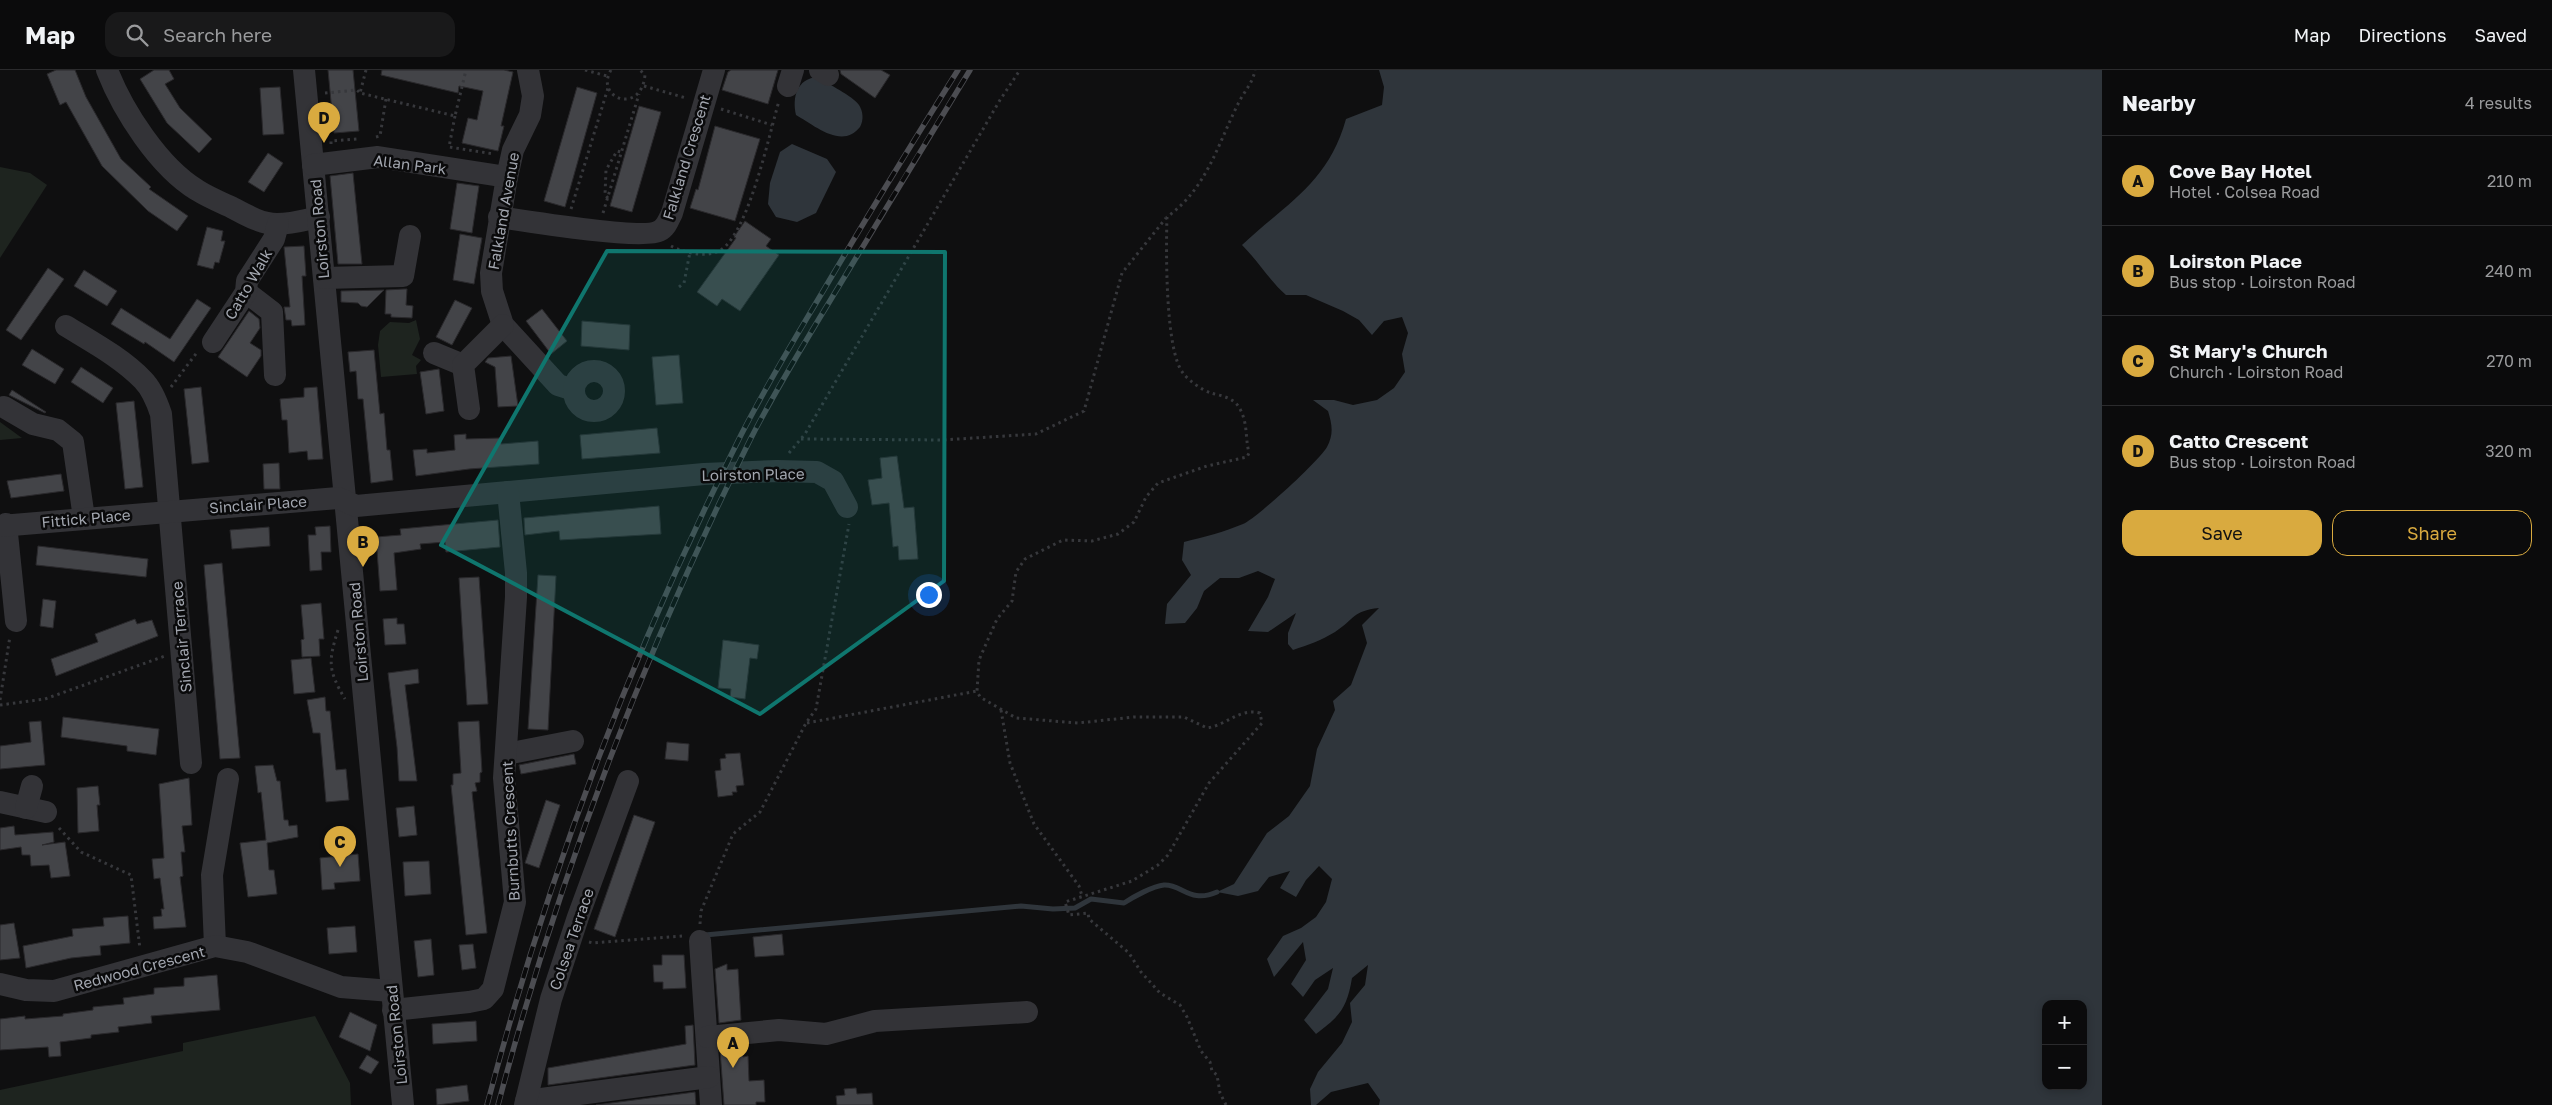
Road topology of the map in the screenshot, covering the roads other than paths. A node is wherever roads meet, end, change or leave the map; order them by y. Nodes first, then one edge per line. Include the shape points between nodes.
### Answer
1 (107, 70) edge
2 (528, 70) edge
3 (714, 70) edge
4 (304, 75) edge
5 (322, 163) junction
6 (510, 167) junction
7 (319, 217) junction
8 (499, 217) junction
9 (278, 224) junction
10 (410, 236) dead end
11 (324, 278) junction
12 (246, 292) junction
13 (503, 325) junction
14 (66, 326) dead end
15 (213, 342) road end
16 (434, 353) dead end
17 (463, 365) junction
18 (275, 375) dead end
19 (574, 390) dead end
20 (4, 407) dead end
21 (469, 408) dead end
22 (508, 492) junction
23 (345, 500) junction
24 (847, 507) road end
25 (171, 510) junction
26 (84, 518) junction
27 (3, 525) edge
28 (16, 621) road end
29 (573, 740) dead end
30 (506, 754) junction
31 (192, 763) dead end
32 (228, 779) dead end
33 (628, 781) dead end
34 (32, 786) dead end
35 (0, 802) edge
36 (700, 941) road end
37 (215, 946) junction
38 (0, 984) edge
39 (392, 1000) junction
40 (1027, 1012) dead end
41 (707, 1037) junction
42 (709, 1076) junction
43 (526, 1103) edge
44 (403, 1105) edge
45 (711, 1105) edge

1 - 9 street via 116,93 140,132 176,171 204,194 258,220
2 - 6 street, Falkland Avenue via 533,96 530,115
3 - 8 street, Falkland Crescent via 672,213 660,231 648,234
4 - 5 street, Loirston Road
5 - 6 street, Allan Park via 378,157
5 - 7 street, Loirston Road
6 - 8 street, Falkland Avenue
7 - 9 street
7 - 11 street, Loirston Road
8 - 13 street, Falkland Avenue via 491,273 492,291
9 - 12 street, Catto Walk via 274,240 247,281
10 - 11 street via 404,276
11 - 23 street, Loirston Road
12 - 15 street, Catto Walk
12 - 18 street via 272,312
13 - 17 street
13 - 19 street, Falkland Avenue via 558,385
14 - 25 street, Sinclair Terrace via 123,363 144,380 154,396 161,414
16 - 17 street
17 - 21 street
20 - 26 street via 33,424 58,430 73,442
22 - 23 street, Loirston Place via 356,506
22 - 24 street, Loirston Place via 704,474 817,472 833,481
22 - 30 street, Burnbutts Crescent via 516,596
23 - 25 street, Sinclair Place
23 - 39 street, Loirston Road
25 - 26 street, Fittick Place
25 - 31 street, Sinclair Terrace
26 - 27 street, Fittick Place
27 - 28 street
29 - 30 street
30 - 39 street, Burnbutts Crescent via 504,778 515,902 493,989 484,998 469,1002
32 - 37 street via 212,875
33 - 43 street, Colsea Terrace via 551,998
34 - 35 street via 44,816
36 - 41 street
37 - 38 street, Redwood Crescent via 54,991 26,990
37 - 39 street, Redwood Crescent via 247,952 341,987
39 - 44 street, Loirston Road
40 - 41 street via 875,1021 826,1034 779,1030
41 - 42 street
42 - 43 street
42 - 45 street

